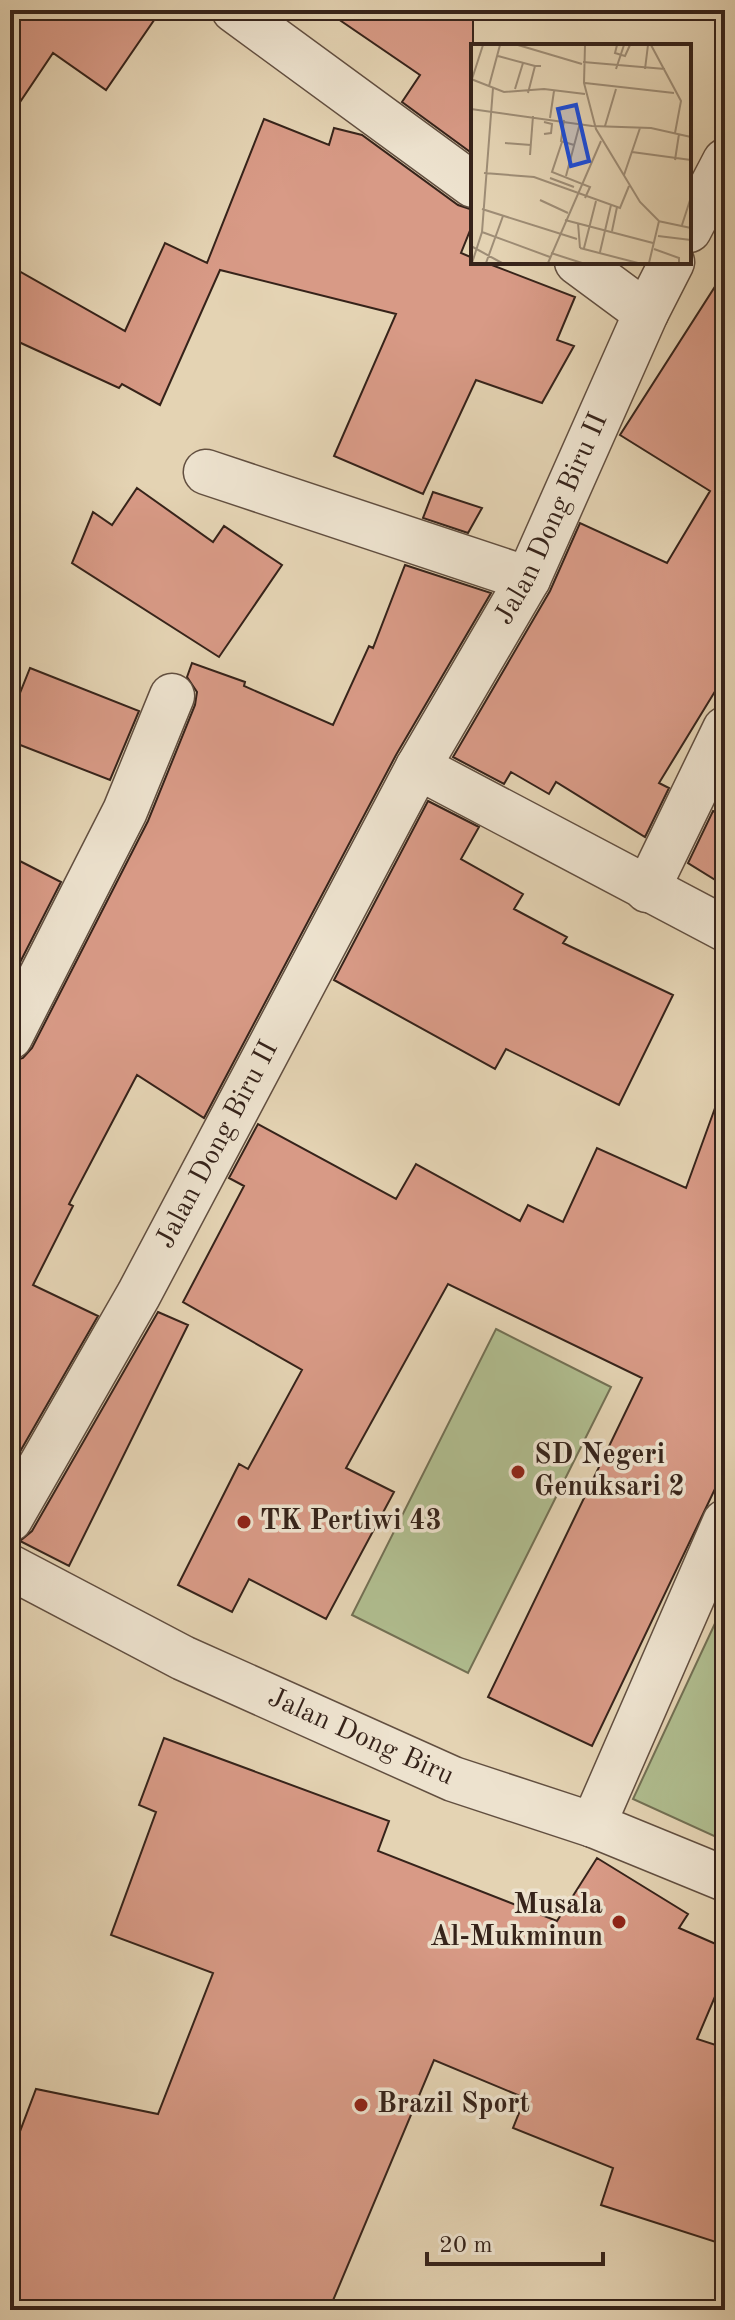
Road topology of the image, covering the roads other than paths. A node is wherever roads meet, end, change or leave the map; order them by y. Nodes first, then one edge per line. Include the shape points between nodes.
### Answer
1 (234, 10) edge
2 (725, 161) edge
3 (471, 184) edge
4 (691, 226) edge
5 (580, 264) edge
6 (671, 264) edge
7 (646, 313) junction
8 (206, 472) dead end
9 (528, 579) junction
10 (172, 696) dead end
11 (725, 729) edge
12 (418, 767) junction
13 (647, 890) junction
14 (725, 929) edge
15 (10, 1037) edge
16 (10, 1519) edge
17 (725, 1522) edge
18 (10, 1567) edge
19 (593, 1825) junction
20 (725, 1879) edge

1 - 3 street
2 - 4 street
5 - 7 street
6 - 7 street, Jalan Dong Biru II
7 - 9 street, Jalan Dong Biru II
8 - 9 street
9 - 12 street, Jalan Dong Biru II
10 - 15 street via 125,811
11 - 13 street
12 - 13 street
12 - 16 street, Jalan Dong Biru II via 139,1294
13 - 14 street
17 - 19 street
18 - 19 street, Jalan Dong Biru via 183,1658 453,1779
19 - 20 street, Jalan Dong Biru

